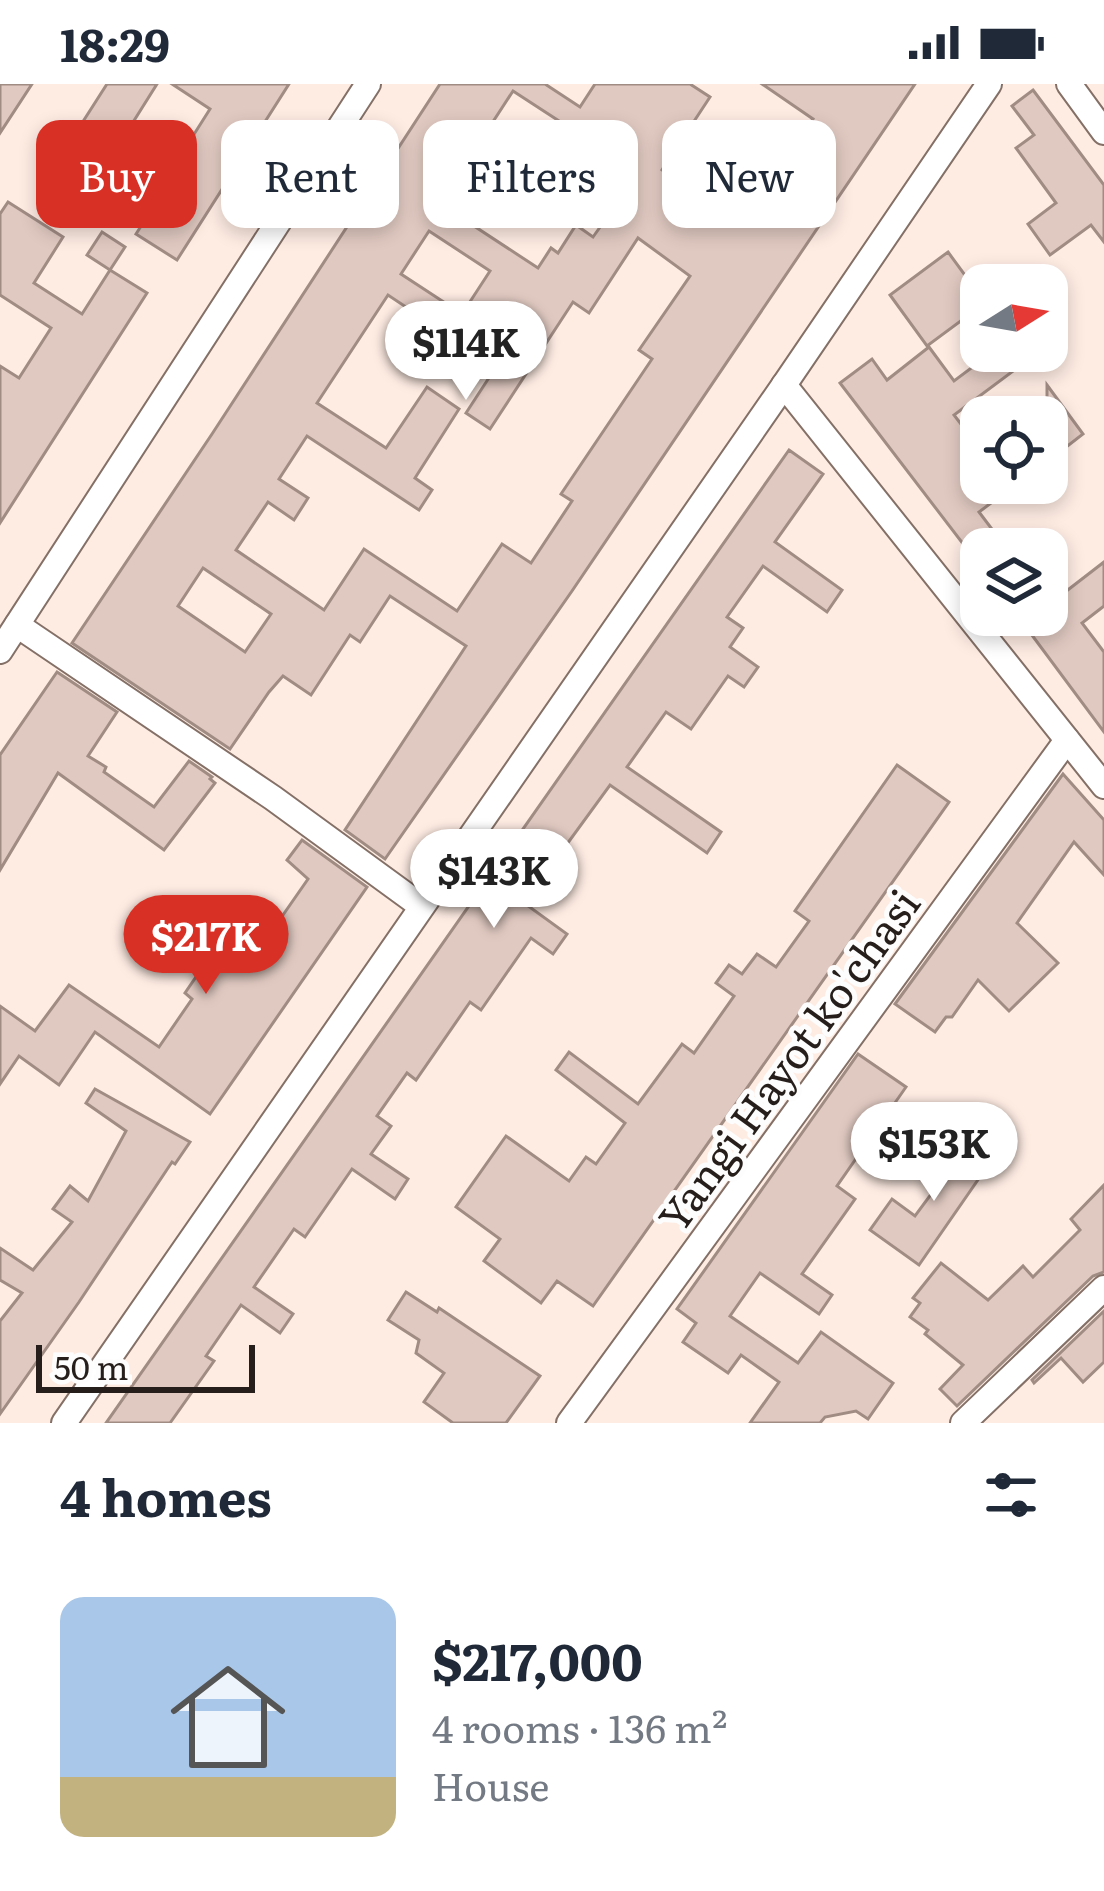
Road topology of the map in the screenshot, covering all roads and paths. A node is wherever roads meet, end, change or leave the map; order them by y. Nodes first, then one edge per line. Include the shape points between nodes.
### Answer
1 (368, 84) edge
2 (988, 84) edge
3 (1069, 84) edge
4 (1104, 132) edge
5 (784, 385) junction
6 (17, 625) junction
7 (0, 651) edge
8 (1067, 740) junction
9 (1104, 786) edge
10 (421, 906) junction
11 (1104, 1288) edge
12 (64, 1423) edge
13 (569, 1423) edge
14 (963, 1423) edge

1 - 6 street
2 - 5 street
3 - 4 street
5 - 8 street
5 - 10 street
6 - 7 street
6 - 10 street
8 - 9 street
8 - 13 street, Yangi Hayot ko'chasi
10 - 12 street
11 - 14 street

